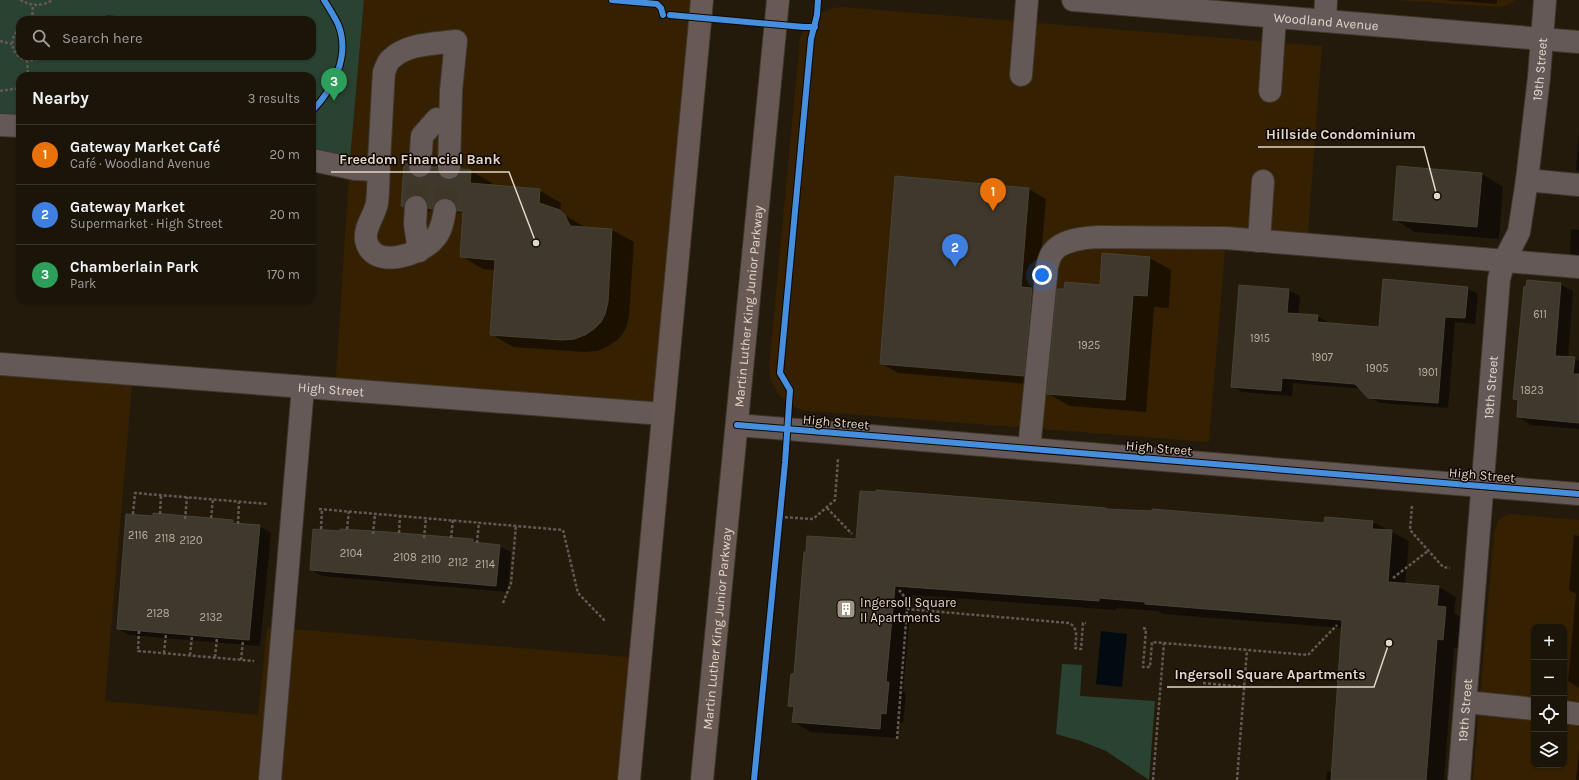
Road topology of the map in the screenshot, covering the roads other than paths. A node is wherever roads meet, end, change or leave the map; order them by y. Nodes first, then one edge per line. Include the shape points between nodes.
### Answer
1 (702, 0) edge
2 (778, 0) edge
3 (1027, 0) edge
4 (1073, 0) edge
5 (1545, 0) edge
6 (1112, 2) edge
7 (1326, 10) edge
8 (1275, 16) junction
9 (1542, 39) junction
10 (1579, 42) edge
11 (1022, 75) dead end
12 (451, 91) junction
13 (1270, 91) dead end
14 (0, 125) edge
15 (16, 126) edge
16 (316, 161) edge
17 (379, 170) junction
18 (1527, 180) junction
19 (1264, 182) dead end
20 (1579, 185) edge
21 (1259, 241) junction
22 (419, 251) junction
23 (1504, 261) junction
24 (1579, 267) edge
25 (0, 364) edge
26 (303, 387) junction
27 (662, 414) junction
28 (737, 425) junction
29 (1029, 449) junction
30 (1484, 486) junction
31 (1579, 494) edge
32 (1466, 702) junction
33 (1531, 709) edge
34 (1567, 712) edge
35 (1579, 714) edge
36 (270, 780) edge
37 (629, 780) edge
38 (702, 780) edge
39 (1459, 780) edge

1 - 27 main road
2 - 28 main road, Martin Luther King Junior Parkway
3 - 11 street
4 - 6 street, Woodland Avenue
5 - 9 street, 19th Street
6 - 8 street, Woodland Avenue
7 - 8 street, Woodland Avenue
7 - 9 street, Woodland Avenue
8 - 13 street
9 - 10 street, Woodland Avenue
9 - 18 street, 19th Street
12 - 12 street via 434,167 437,119
12 - 17 street via 456,41 421,45 402,51 389,61 384,72
14 - 15 street
16 - 17 street
17 - 22 street via 377,203 366,240 371,250 381,256 397,258
18 - 20 street
18 - 23 street, 19th Street via 1519,232
19 - 21 street
21 - 23 street
21 - 29 street via 1226,238 1097,237 1077,239 1051,254 1047,267
22 - 22 street via 435,239 442,225 430,209 415,224
23 - 24 street
23 - 30 street, 19th Street via 1500,279
25 - 26 street, High Street
26 - 27 street, High Street
26 - 36 street
27 - 37 main road
28 - 29 street, High Street
28 - 38 main road, Martin Luther King Junior Parkway
29 - 30 street, High Street
30 - 31 street, High Street
30 - 32 street, 19th Street
32 - 33 street
32 - 39 street, 19th Street
34 - 35 street

